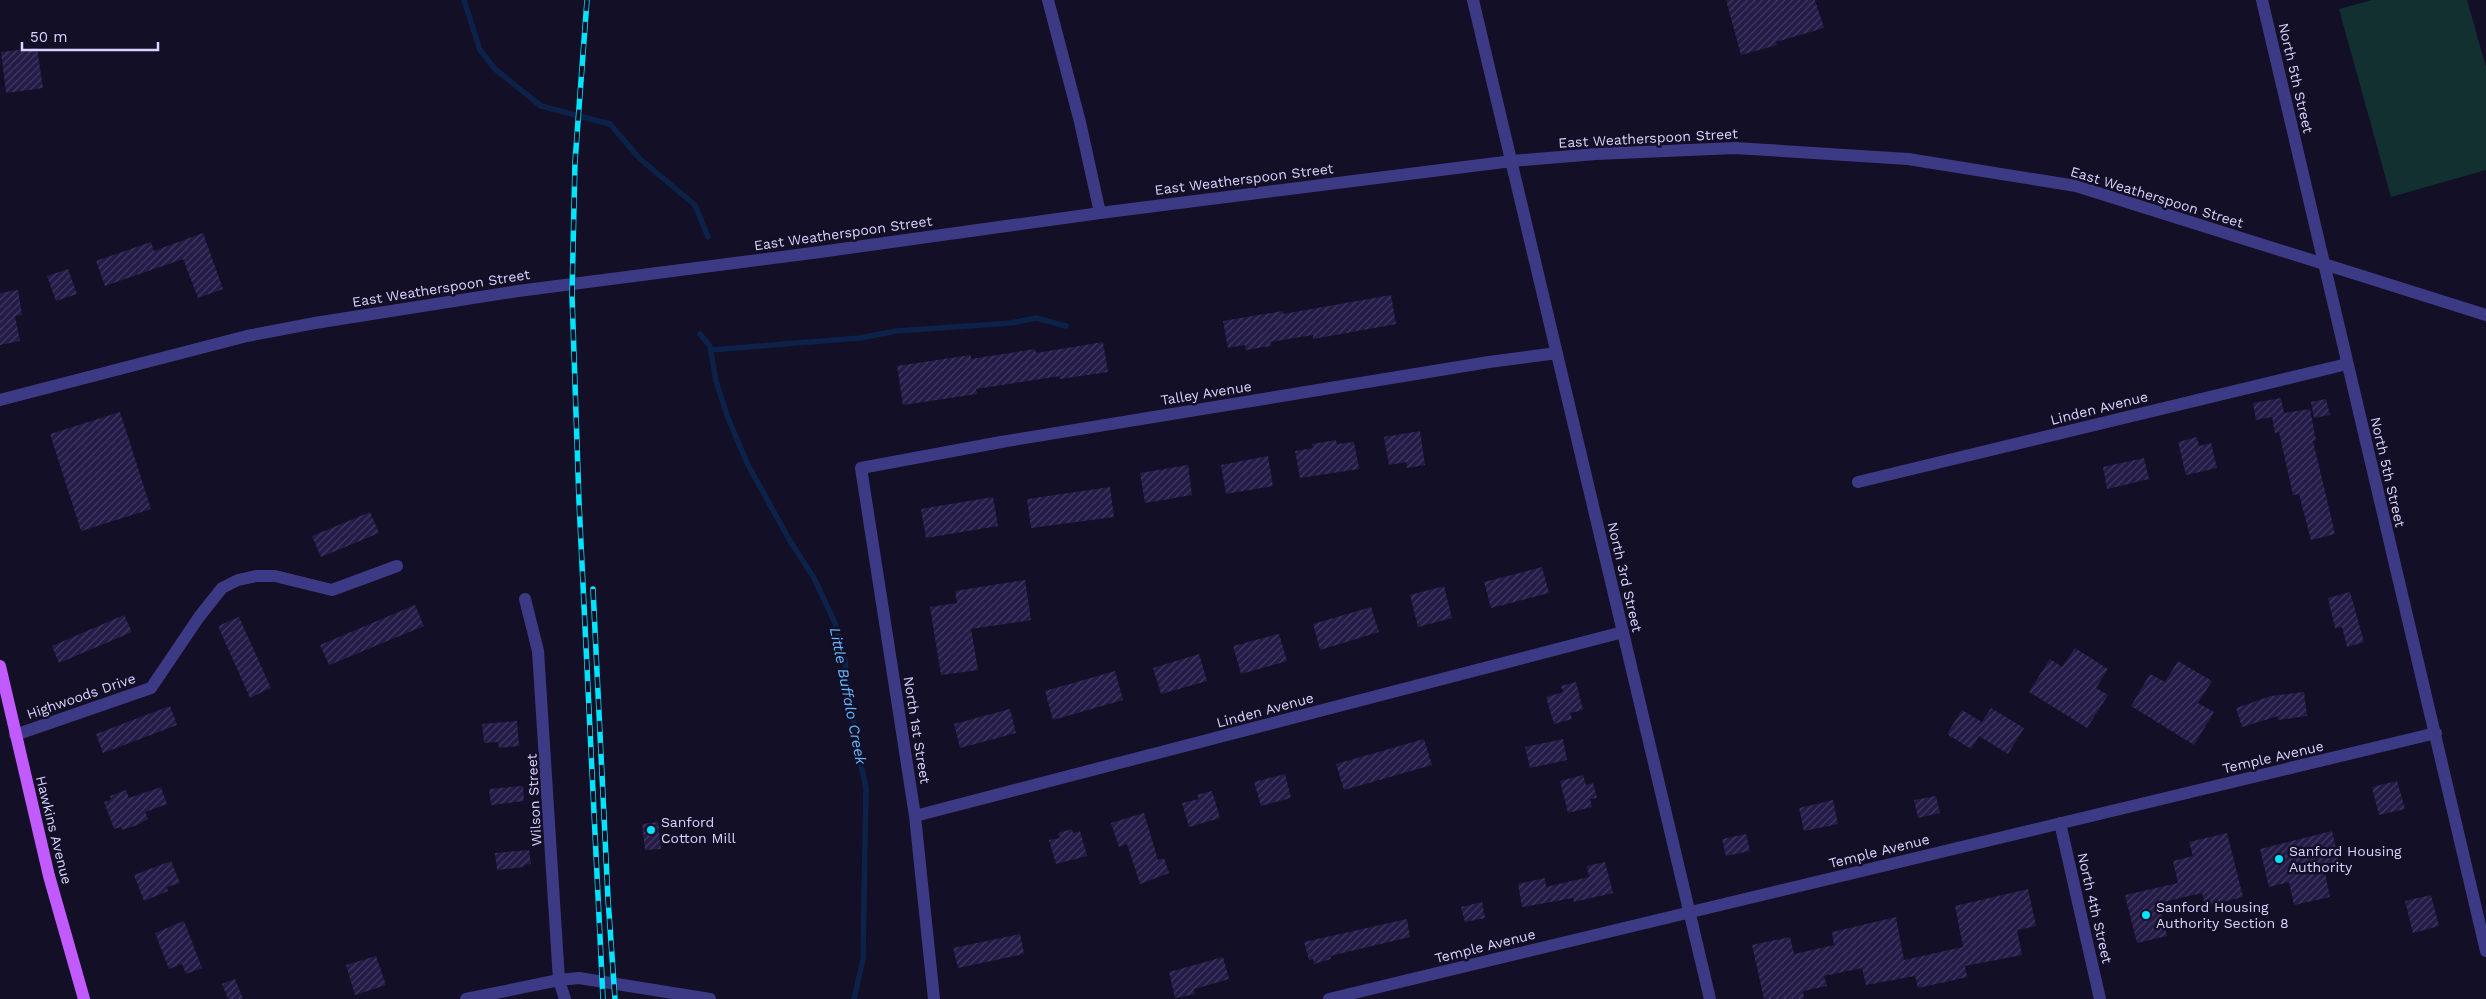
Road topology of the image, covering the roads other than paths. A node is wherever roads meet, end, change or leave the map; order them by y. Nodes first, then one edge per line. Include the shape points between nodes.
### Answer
1 (1048, 0) edge
2 (1474, 0) edge
3 (2262, 0) edge
4 (1512, 161) junction
5 (1100, 212) junction
6 (2324, 264) junction
7 (2486, 315) edge
8 (1557, 353) junction
9 (2347, 364) junction
10 (0, 400) edge
11 (861, 468) joint
12 (1858, 482) dead end
13 (397, 566) dead end
14 (525, 599) dead end
15 (1623, 632) junction
16 (0, 666) edge
17 (2436, 733) junction
18 (15, 735) junction
19 (915, 816) junction
20 (2060, 823) junction
21 (1690, 912) junction
22 (2486, 951) edge
23 (559, 980) junction
24 (636, 993) edge
25 (84, 999) edge
26 (466, 999) edge
27 (565, 999) edge
28 (710, 999) edge
29 (934, 999) edge
30 (1329, 999) edge
31 (1710, 999) edge
32 (2100, 999) edge

1 - 5 street
2 - 4 street, North 3rd Street
3 - 6 street, North 5th Street
4 - 5 street, East Weatherspoon Street
4 - 6 street, East Weatherspoon Street via 1735,148 1908,159 2076,186
4 - 8 street, North 3rd Street
5 - 10 street, East Weatherspoon Street via 518,291 247,336
6 - 7 street, East Weatherspoon Street
6 - 9 street, North 5th Street
8 - 11 street, Talley Avenue via 1010,440
8 - 15 street, North 3rd Street
9 - 12 street, Linden Avenue
9 - 17 street, North 5th Street
11 - 19 street, North 1st Street
13 - 18 street, Highwoods Drive via 332,590 275,576 238,580 222,588 151,688
14 - 23 street, Wilson Street via 538,650
15 - 19 street, Linden Avenue
15 - 21 street, North 3rd Street
16 - 18 main road, Hawkins Avenue
17 - 20 street, Temple Avenue
17 - 22 street, North 5th Street
18 - 25 main road, Hawkins Avenue via 49,876
19 - 29 street, North 1st Street
20 - 21 street, Temple Avenue
20 - 32 street, North 4th Street
21 - 30 street, Temple Avenue
21 - 31 street, North 3rd Street
23 - 24 street via 579,978
23 - 26 street
23 - 27 street, Wilson Street
24 - 28 street

